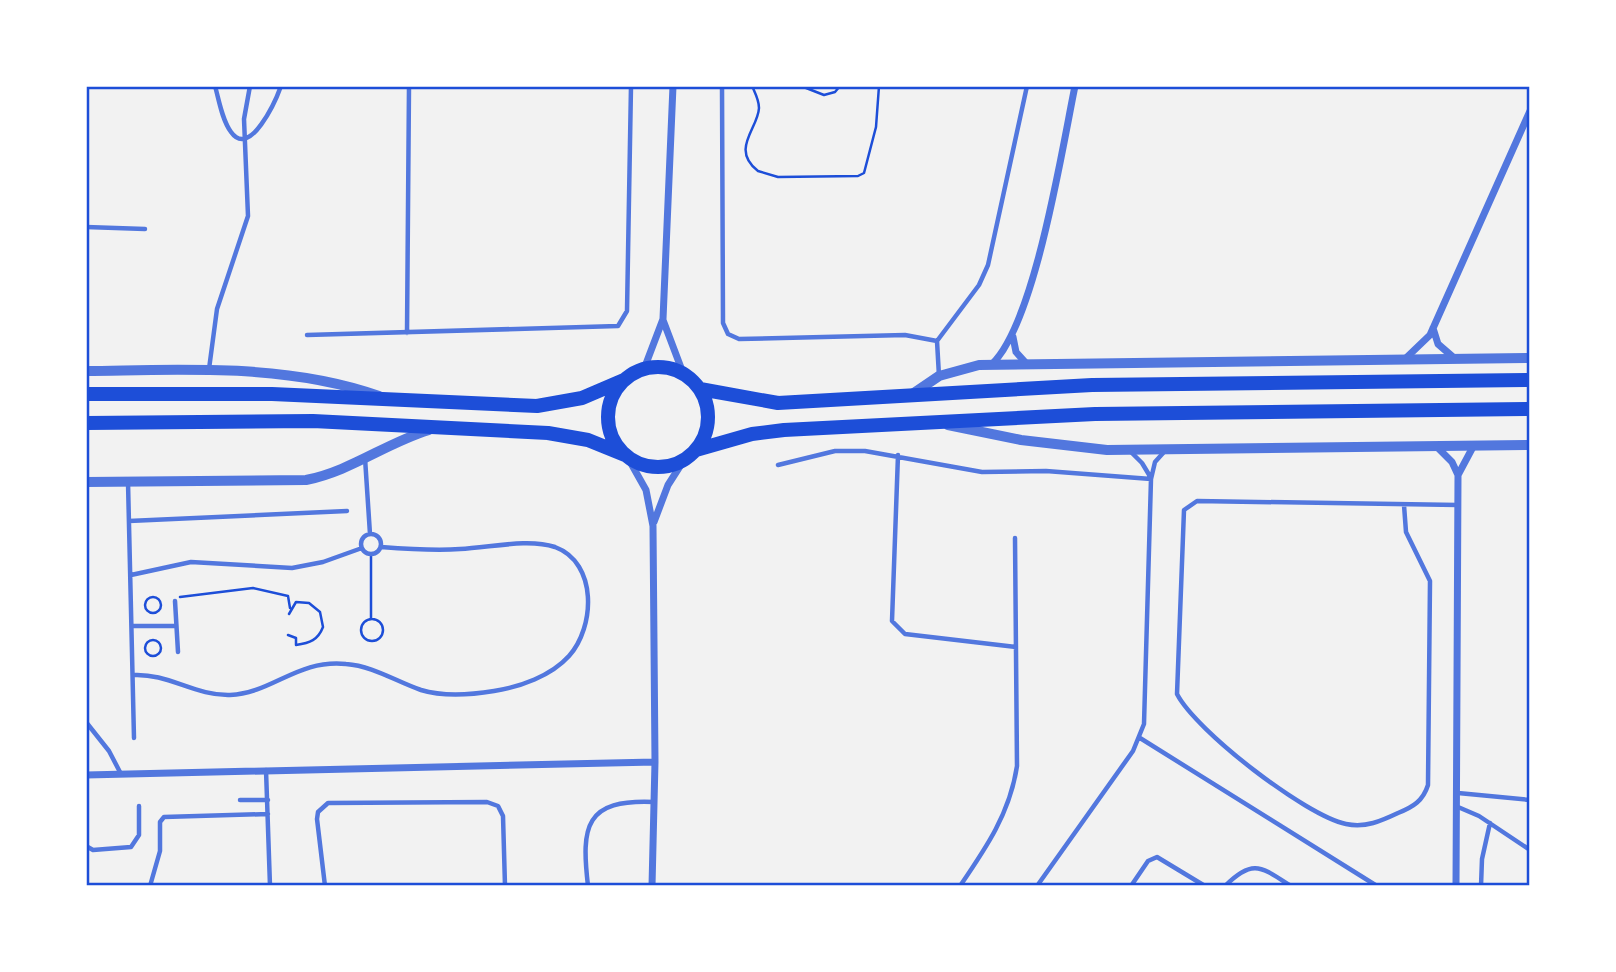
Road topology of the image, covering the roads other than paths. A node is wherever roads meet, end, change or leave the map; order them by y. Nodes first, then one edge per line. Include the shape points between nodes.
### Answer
1 (215, 86) edge
2 (250, 86) edge
3 (281, 86) edge
4 (409, 86) edge
5 (631, 86) edge
6 (673, 86) edge
7 (722, 86) edge
8 (1027, 86) edge
9 (1075, 86) edge
10 (1530, 111) edge
11 (245, 139) junction
12 (86, 227) edge
13 (145, 229) dead end
14 (663, 319) junction
15 (1433, 327) junction
16 (407, 333) junction
17 (307, 335) dead end
18 (1013, 337) junction
19 (937, 341) junction
20 (1405, 358) junction
21 (1530, 358) edge
22 (1457, 359) junction
23 (1027, 364) junction
24 (991, 365) junction
25 (645, 369) junction
26 (209, 370) junction
27 (86, 371) edge
28 (683, 373) junction
29 (939, 376) junction
30 (624, 380) junction
31 (1530, 380) edge
32 (700, 389) junction
33 (86, 394) edge
34 (908, 397) junction
35 (384, 398) junction
36 (1530, 409) edge
37 (932, 422) junction
38 (86, 423) edge
39 (434, 428) junction
40 (1474, 445) junction
41 (1530, 445) edge
42 (1437, 446) junction
43 (696, 450) junction
44 (1167, 450) junction
45 (1128, 451) junction
46 (898, 455) junction
47 (626, 456) junction
48 (365, 457) junction
49 (684, 460) junction
50 (779, 465) dead end
51 (1458, 475) junction
52 (1151, 479) junction
53 (86, 482) edge
54 (128, 482) junction
55 (1404, 505) junction
56 (1458, 505) junction
57 (347, 511) dead end
58 (129, 521) junction
59 (653, 526) junction
60 (370, 534) junction
61 (1015, 538) dead end
62 (381, 547) junction
63 (362, 548) junction
64 (131, 575) junction
65 (175, 601) road end
66 (133, 626) junction
67 (176, 626) junction
68 (1016, 647) junction
69 (178, 652) dead end
70 (133, 675) junction
71 (86, 722) edge
72 (134, 738) dead end
73 (1140, 738) junction
74 (655, 762) junction
75 (266, 769) junction
76 (121, 774) junction
77 (86, 775) edge
78 (1458, 793) junction
79 (240, 800) dead end
80 (268, 800) junction
81 (1530, 800) edge
82 (654, 803) junction
83 (139, 806) dead end
84 (1458, 807) junction
85 (268, 814) junction
86 (1490, 822) junction
87 (86, 846) edge
88 (1530, 850) edge
89 (150, 886) edge
90 (270, 886) edge
91 (325, 886) edge
92 (505, 886) edge
93 (588, 886) edge
94 (652, 886) edge
95 (960, 886) edge
96 (1037, 886) edge
97 (1132, 886) edge
98 (1205, 886) edge
99 (1225, 886) edge
100 (1291, 886) edge
101 (1377, 886) edge
102 (1456, 886) edge
103 (1481, 886) edge

1 - 11 lane via 229,129 235,137
2 - 11 lane via 244,112
3 - 11 lane via 261,125
4 - 16 lane
5 - 16 lane via 627,311 622,323 614,328
6 - 14 street
7 - 19 lane via 723,323 728,334 739,338 905,335
8 - 19 lane via 986,271
9 - 18 street via 1046,221
10 - 15 street
11 - 26 lane via 248,216 217,309
12 - 13 lane
14 - 25 street
14 - 28 street
15 - 20 street via 1419,348
15 - 22 street via 1441,349
16 - 17 lane
18 - 23 street via 1016,352
18 - 24 street
19 - 29 lane
20 - 22 street
20 - 23 street
21 - 22 street
23 - 24 street
24 - 29 street
25 - 28 main road via 664,367
25 - 30 main road
26 - 27 street
26 - 35 street via 332,383
28 - 32 main road
29 - 34 street
30 - 35 main road via 582,398 537,406
30 - 47 main road via 612,397 608,418 612,438
31 - 34 main road via 1091,385
32 - 34 main road via 778,403
32 - 43 main road via 708,425
33 - 35 main road
36 - 37 main road via 1095,414
37 - 43 main road via 752,434
37 - 45 street via 1044,444
38 - 39 main road via 302,421
39 - 47 main road via 561,434
39 - 48 street
40 - 41 street
40 - 42 street
40 - 51 street
42 - 44 street
42 - 51 street
43 - 49 main road
44 - 45 street
44 - 52 lane via 1155,462
45 - 52 lane
46 - 50 lane via 835,451
46 - 52 lane via 982,472 1045,471
46 - 68 lane via 892,621 905,634
47 - 49 main road via 656,467
47 - 59 street via 646,490
48 - 54 street via 335,473 306,480
48 - 60 lane
49 - 59 street via 662,498
51 - 56 street
52 - 73 lane via 1146,710
53 - 54 street
54 - 58 lane
55 - 55 lane via 1197,501 1187,506 1182,517 1175,687 1180,701 1243,763 1323,815 1347,824 1372,824 1408,809 1421,799 1428,785 1430,581 1406,532
55 - 56 lane
56 - 78 street
57 - 58 lane
58 - 64 lane
59 - 74 street
60 - 62 lane via 379,538
60 - 63 lane via 362,539
61 - 68 lane
62 - 63 lane via 371,554
62 - 70 lane via 556,548 576,562 587,588 586,617 577,646 533,681 454,695 419,689 366,667 346,664 307,667 252,691 231,695 204,693 162,677
63 - 64 lane via 300,567 183,562
64 - 66 lane
65 - 67 lane
66 - 67 lane
66 - 70 lane
67 - 69 lane
68 - 95 lane via 1017,766 1013,789 997,831
70 - 72 lane
71 - 76 lane
73 - 96 lane
73 - 101 lane
74 - 75 street
74 - 82 street
75 - 76 street
75 - 80 lane
76 - 77 street
78 - 81 lane
78 - 84 street
79 - 80 lane
80 - 85 lane
82 - 93 lane via 613,804 593,819 584,842
82 - 94 street
83 - 87 lane via 139,835 131,848 93,850
84 - 86 lane
84 - 102 street
85 - 89 lane via 164,817
85 - 90 lane
86 - 88 lane
86 - 103 lane
91 - 92 lane via 317,819 323,807 335,803 460,802 493,803 501,811
97 - 98 lane via 1148,861 1157,857
99 - 100 lane via 1245,869 1255,867

